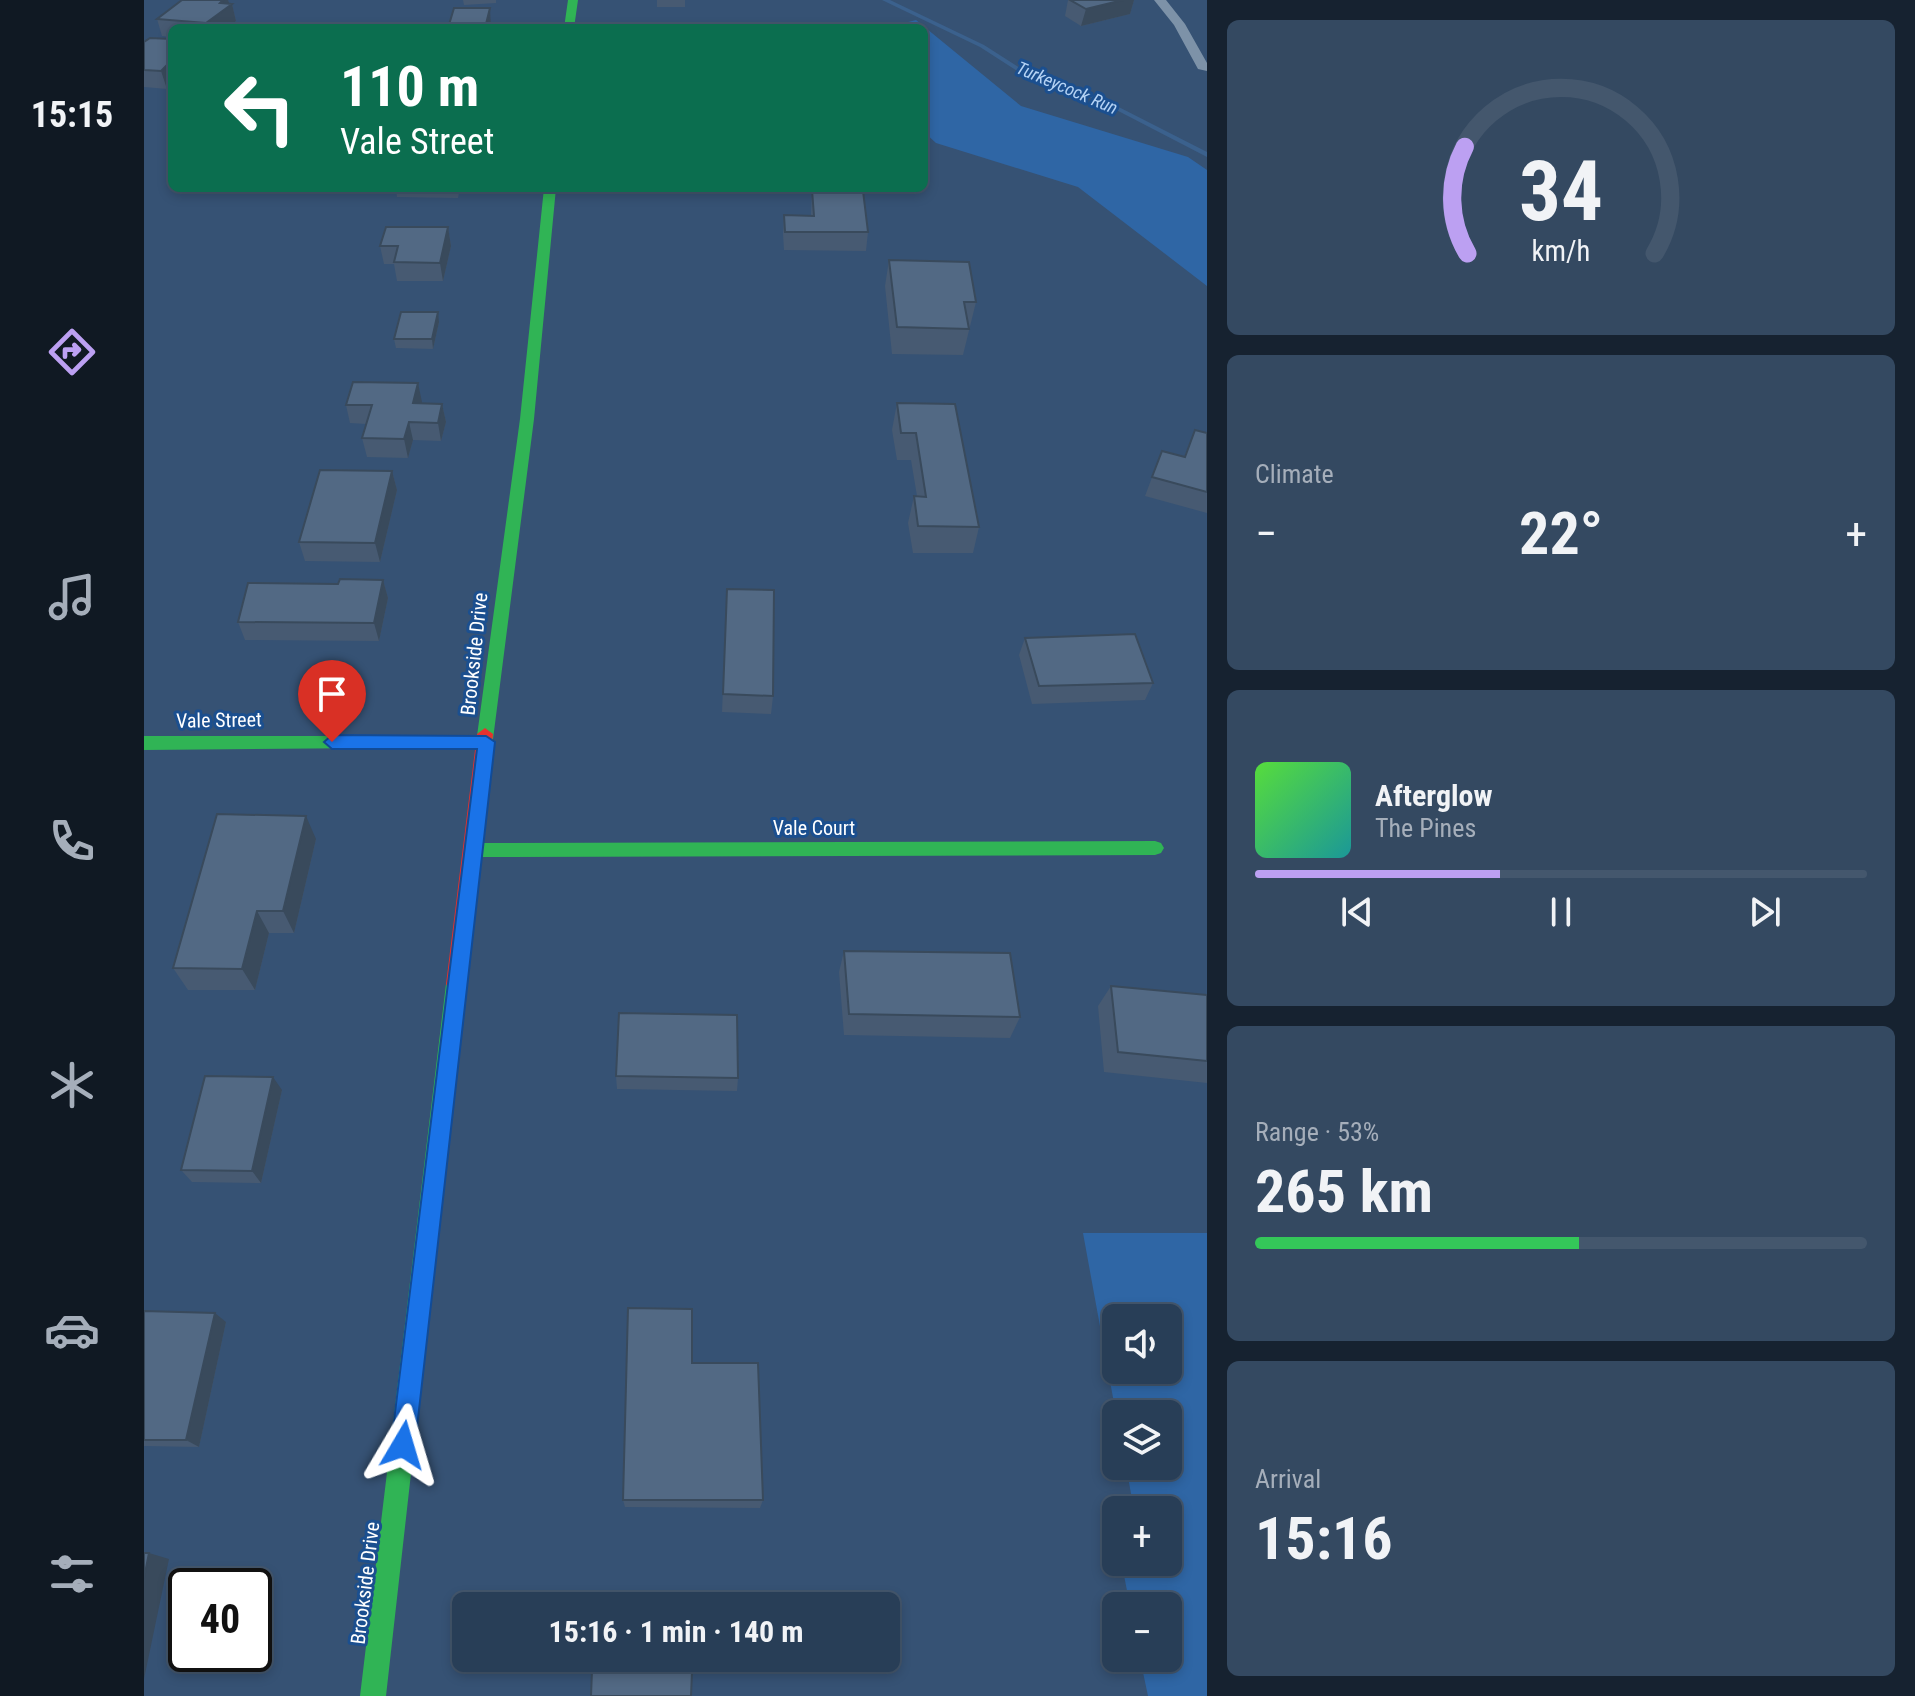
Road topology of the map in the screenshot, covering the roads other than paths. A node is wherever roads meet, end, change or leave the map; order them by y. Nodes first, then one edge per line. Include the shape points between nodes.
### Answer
1 (573, 0) edge
2 (1160, 0) edge
3 (570, 24) edge
4 (1207, 67) edge
5 (550, 192) edge
6 (486, 742) junction
7 (144, 743) edge
8 (1155, 848) dead end
9 (474, 850) junction
10 (373, 1696) edge

1 - 3 street
2 - 4 lane
5 - 6 street, Brookside Drive
6 - 7 street, Vale Street
6 - 9 street, Brookside Drive
8 - 9 street, Vale Court
9 - 10 street, Brookside Drive

